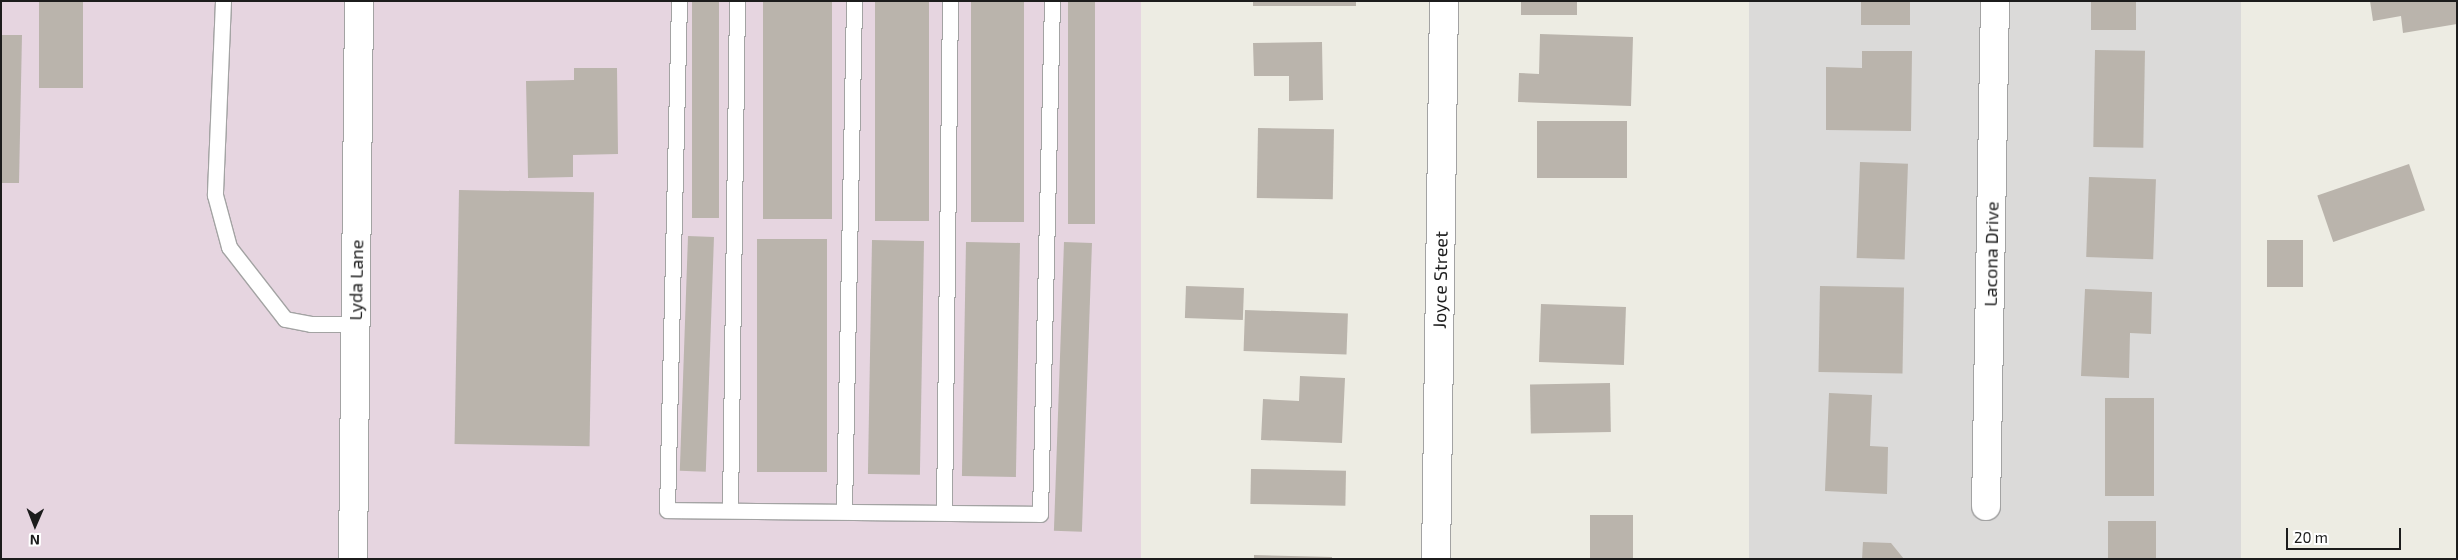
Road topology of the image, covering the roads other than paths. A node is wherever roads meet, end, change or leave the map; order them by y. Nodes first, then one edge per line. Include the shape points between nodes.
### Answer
1 (223, 1) edge
2 (360, 1) edge
3 (679, 1) edge
4 (737, 1) edge
5 (854, 1) edge
6 (950, 1) edge
7 (1052, 1) edge
8 (1444, 1) edge
9 (1995, 1) edge
10 (355, 324) junction
11 (1986, 506) dead end
12 (730, 508) junction
13 (844, 510) junction
14 (944, 512) junction
15 (352, 559) edge
16 (1436, 559) edge

1 - 10 lane via 215,196 229,247 285,319 311,324
2 - 10 street, Lyda Lane
3 - 12 lane via 667,510
4 - 12 lane
5 - 13 lane
6 - 14 lane
7 - 14 lane via 1040,514
8 - 16 street, Joyce Street
9 - 11 street, Lacona Drive
10 - 15 street, Lyda Lane
12 - 13 lane
13 - 14 lane

